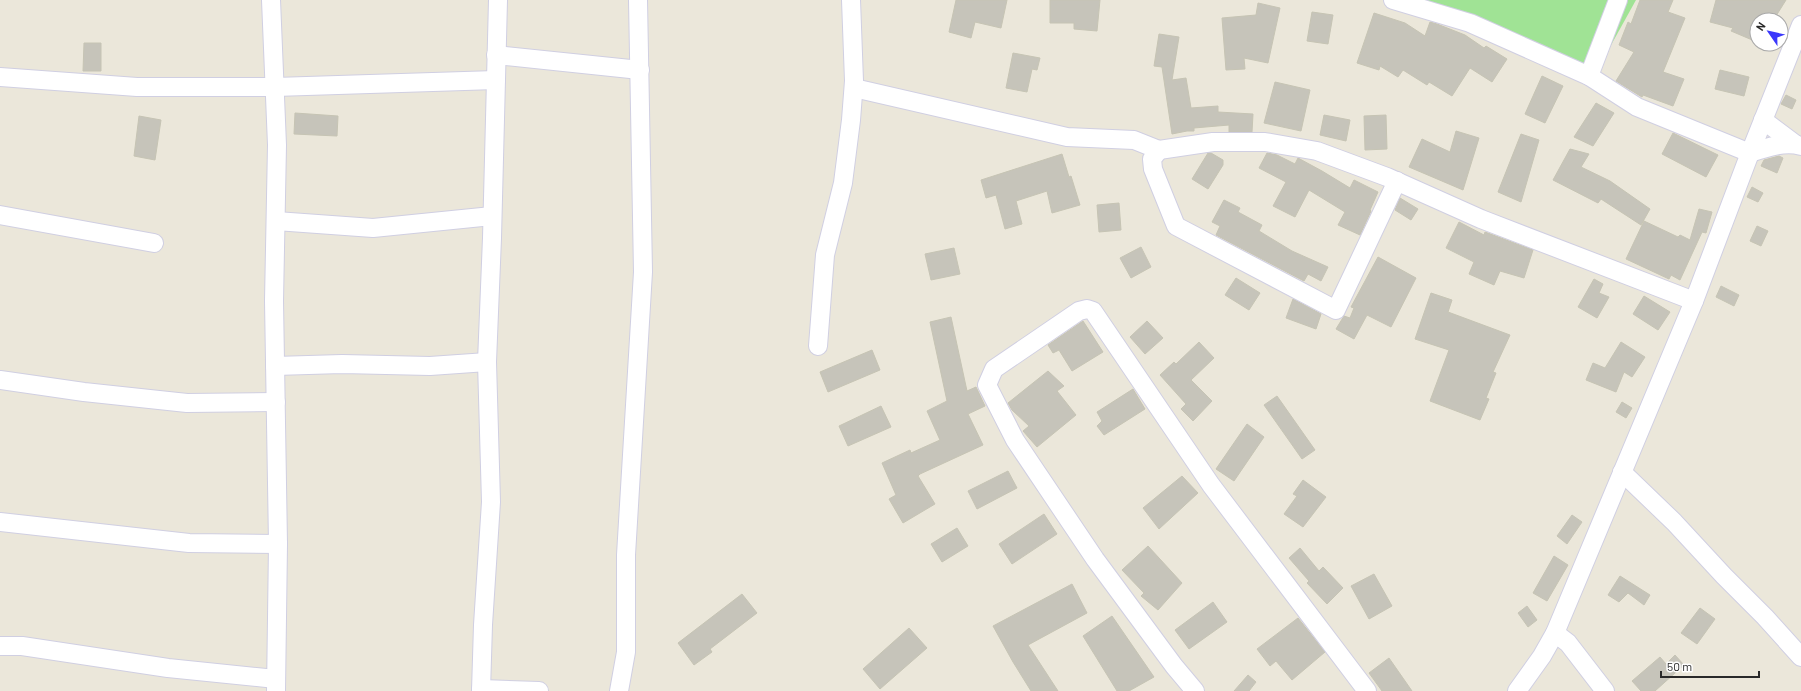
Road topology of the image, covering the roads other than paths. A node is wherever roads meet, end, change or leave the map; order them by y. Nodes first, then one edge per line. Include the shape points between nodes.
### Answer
1 (271, 0) edge
2 (498, 0) edge
3 (638, 0) edge
4 (851, 0) edge
5 (1393, 0) edge
6 (1618, 0) edge
7 (1801, 25) edge
8 (496, 55) junction
9 (640, 70) junction
10 (0, 76) edge
11 (1589, 76) junction
12 (496, 80) junction
13 (275, 87) junction
14 (854, 88) junction
15 (1764, 120) junction
16 (1798, 145) edge
17 (1159, 150) junction
18 (1750, 153) junction
19 (1397, 181) junction
20 (0, 215) edge
21 (492, 216) junction
22 (276, 221) junction
23 (154, 243) dead end
24 (1694, 301) junction
25 (818, 346) dead end
26 (487, 362) junction
27 (275, 366) junction
28 (0, 380) edge
29 (276, 402) junction
30 (1622, 472) junction
31 (0, 522) edge
32 (278, 544) junction
33 (1555, 633) junction
34 (0, 646) edge
35 (1801, 657) edge
36 (276, 685) edge
37 (481, 690) edge
38 (539, 691) edge
39 (619, 691) edge
40 (1195, 691) edge
41 (1367, 691) edge
42 (1517, 691) edge
43 (1605, 691) edge

1 - 13 street
2 - 8 street
3 - 9 street
4 - 14 street
5 - 11 street via 1470,23
6 - 11 street
7 - 15 street
8 - 9 street
8 - 12 street
9 - 39 street via 643,272 626,555 626,652
10 - 13 street via 137,87
11 - 18 street via 1637,107
12 - 13 street
12 - 21 street
13 - 22 street
14 - 17 street via 1067,137 1134,140
14 - 25 street via 843,183 825,255
15 - 16 street
15 - 18 street
16 - 18 street via 1768,147
17 - 19 street via 1213,142 1265,142 1317,151
17 - 19 street via 1152,159 1153,169 1176,226 1336,310
18 - 24 street
19 - 24 street via 1480,219
20 - 23 street
21 - 22 street via 373,228
21 - 26 street
22 - 27 street
24 - 30 street
26 - 27 street via 430,366
26 - 37 street via 491,502
27 - 29 street
28 - 29 street via 187,403
29 - 32 street
30 - 33 street
30 - 35 street via 1674,522
31 - 32 street via 189,543
32 - 36 street
33 - 42 street
33 - 43 street via 1568,643
34 - 36 street via 22,646
37 - 38 street
40 - 41 street via 1095,558 1015,440 987,385 994,369 1079,311 1093,311 1211,485

